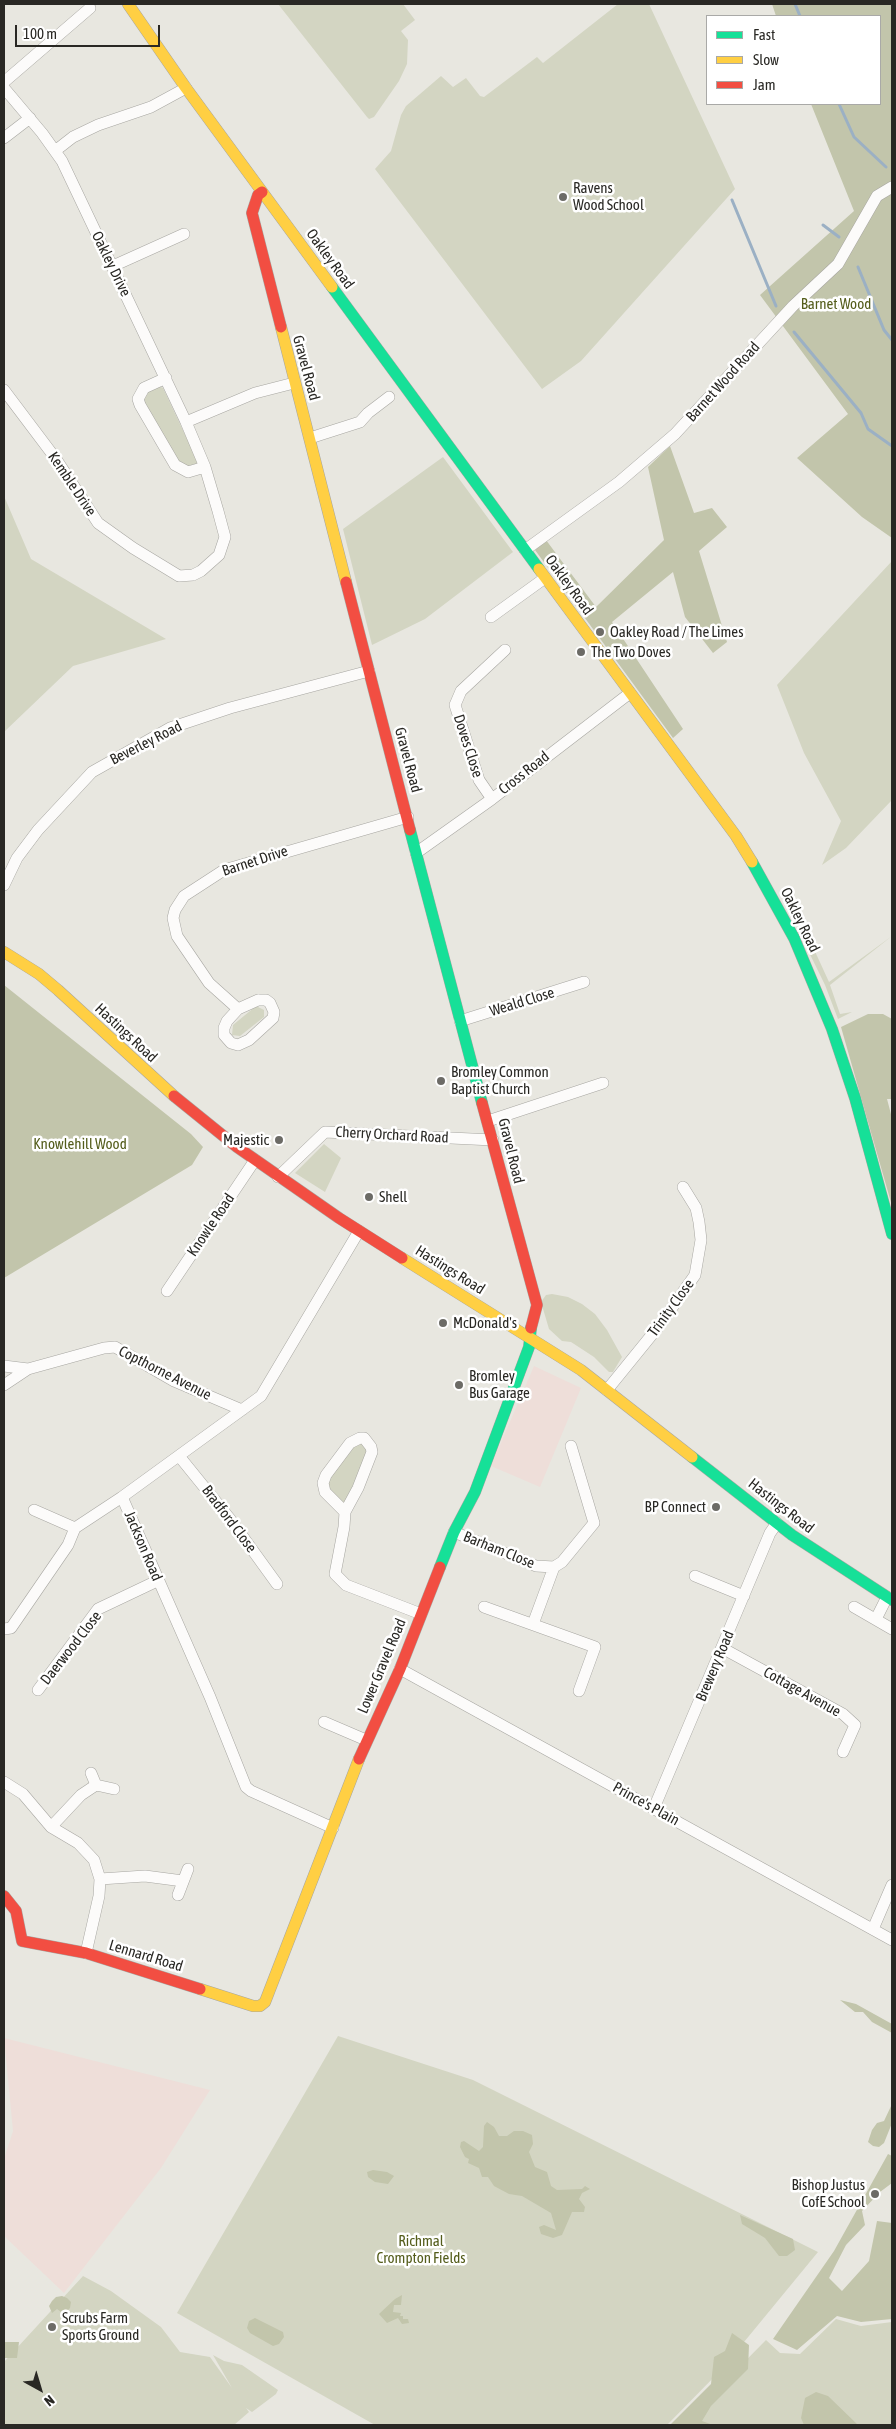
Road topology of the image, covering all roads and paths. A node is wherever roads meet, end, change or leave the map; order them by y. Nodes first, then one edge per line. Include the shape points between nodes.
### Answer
1 (128, 4) edge
2 (90, 8) dead end
3 (4, 82) edge
4 (4, 88) edge
5 (186, 88) junction
6 (30, 118) junction
7 (6, 132) edge
8 (55, 151) junction
9 (892, 186) edge
10 (262, 192) junction
11 (184, 234) dead end
12 (113, 266) junction
13 (166, 378) junction
14 (294, 382) junction
15 (4, 390) edge
16 (389, 397) dead end
17 (186, 422) junction
18 (310, 438) junction
19 (205, 467) junction
20 (525, 550) junction
21 (209, 565) joint
22 (545, 578) junction
23 (491, 617) dead end
24 (505, 650) dead end
25 (370, 671) junction
26 (630, 693) junction
27 (492, 799) junction
28 (408, 817) junction
29 (416, 852) junction
30 (4, 885) edge
31 (4, 952) edge
32 (584, 982) dead end
33 (238, 1009) junction
34 (460, 1021) junction
35 (603, 1082) dead end
36 (488, 1121) junction
37 (494, 1140) junction
38 (255, 1160) junction
39 (278, 1177) junction
40 (684, 1187) dead end
41 (360, 1231) junction
42 (892, 1234) edge
43 (167, 1291) dead end
44 (531, 1332) junction
45 (4, 1366) edge
46 (28, 1369) junction
47 (4, 1385) edge
48 (607, 1390) junction
49 (242, 1410) junction
50 (571, 1446) dead end
51 (179, 1456) junction
52 (122, 1497) junction
53 (34, 1510) dead end
54 (345, 1512) junction
55 (777, 1523) junction
56 (75, 1528) junction
57 (454, 1532) junction
58 (554, 1567) junction
59 (695, 1576) dead end
60 (157, 1581) junction
61 (277, 1584) dead end
62 (744, 1596) junction
63 (890, 1598) edge
64 (484, 1606) dead end
65 (854, 1607) dead end
66 (421, 1614) junction
67 (876, 1619) junction
68 (533, 1624) junction
69 (4, 1629) edge
70 (892, 1629) edge
71 (722, 1648) junction
72 (400, 1669) junction
73 (38, 1690) dead end
74 (580, 1691) dead end
75 (324, 1722) dead end
76 (366, 1740) junction
77 (843, 1752) dead end
78 (91, 1772) dead end
79 (4, 1782) edge
80 (96, 1785) junction
81 (114, 1789) dead end
82 (654, 1808) junction
83 (52, 1828) junction
84 (333, 1828) junction
85 (188, 1869) dead end
86 (100, 1879) junction
87 (183, 1881) junction
88 (892, 1885) edge
89 (178, 1895) dead end
90 (4, 1896) edge
91 (873, 1929) junction
92 (892, 1940) edge
93 (86, 1954) junction
94 (260, 2006) joint

1 - 5 main road, Oakley Road
2 - 3 street
4 - 6 street, Oakley Drive
5 - 8 street via 151,107 73,137
5 - 10 main road, Oakley Road
6 - 7 street
6 - 8 street, Oakley Drive
8 - 12 street, Oakley Drive
9 - 20 street, Barnet Wood Road via 877,196 838,264 793,306 675,434 619,482
10 - 14 main road, Gravel Road via 252,213
10 - 20 main road, Oakley Road
11 - 12 street
12 - 13 street, Oakley Drive
13 - 17 street, Oakley Drive
13 - 19 street via 144,388 138,399 140,406 175,465 188,472
14 - 17 street via 255,393
14 - 18 main road, Gravel Road
15 - 21 street, Kemble Drive via 56,459 98,523 173,574 193,575
16 - 18 street via 360,422
17 - 19 street, Oakley Drive
18 - 25 main road, Gravel Road
19 - 21 street, Oakley Drive via 224,537 222,550
20 - 22 main road, Oakley Road
22 - 23 street
22 - 26 main road, Oakley Road
24 - 27 street, Doves Close via 461,691 455,705 478,780
25 - 28 main road, Gravel Road
25 - 30 street, Beverley Road via 230,708 170,728 92,772 38,830 17,858
26 - 27 street, Cross Road
26 - 42 main road, Oakley Road via 736,836 794,938 840,1055
27 - 29 street, Cross Road
28 - 29 main road, Gravel Road
28 - 33 street, Barnet Drive via 224,870 184,896 173,918 177,936 209,983
29 - 34 main road, Gravel Road
31 - 38 main road, Hastings Road via 39,974 194,1114
32 - 34 street, Weald Close
33 - 33 street via 224,1028 226,1039 238,1045 269,1024 274,1012 266,1000 248,1003
34 - 36 main road, Gravel Road
35 - 36 street
36 - 37 main road, Gravel Road
37 - 39 street, Cherry Orchard Road via 325,1132
37 - 44 main road, Gravel Road via 537,1305
38 - 39 main road, Hastings Road
38 - 43 street, Knowle Road
39 - 41 main road, Hastings Road
40 - 48 street, Trinity Close via 696,1208 699,1222 701,1240 695,1275
41 - 44 main road, Hastings Road
41 - 49 street, Jackson Road via 261,1396
44 - 48 main road, Hastings Road
44 - 57 main road, Lower Gravel Road via 475,1492
45 - 46 street, Copthorne Avenue
46 - 47 street, Copthorne Avenue
46 - 49 street, Copthorne Avenue via 116,1347 174,1381
48 - 55 main road, Hastings Road
49 - 51 street, Jackson Road
50 - 58 street, Barham Close via 594,1523 562,1562
51 - 52 street, Jackson Road
51 - 61 street, Bradford Close
52 - 56 street
52 - 60 street, Jackson Road
53 - 56 street
54 - 54 street via 325,1492 323,1484 350,1443 364,1438 372,1452
54 - 66 street via 335,1574 337,1579
55 - 62 street, Brewery Road
55 - 63 main road, Hastings Road
56 - 69 street via 68,1545 10,1628
57 - 58 street, Barham Close via 536,1566
57 - 66 main road, Lower Gravel Road
58 - 68 street
59 - 62 street
60 - 73 street, Daerwood Close via 98,1609
60 - 84 street, Jackson Road via 210,1697 246,1787
62 - 71 street, Brewery Road
63 - 67 street
64 - 68 street
65 - 67 street
66 - 72 main road, Lower Gravel Road
67 - 70 street
68 - 74 street via 595,1647
71 - 77 street, Cottage Avenue via 843,1714 855,1725
71 - 82 street, Brewery Road
72 - 76 main road, Lower Gravel Road
72 - 82 street, Prince's Plain
75 - 76 street
76 - 84 main road, Lower Gravel Road
78 - 80 street
79 - 83 street via 23,1794
80 - 81 street
80 - 83 street via 81,1795
82 - 91 street, Prince's Plain
83 - 86 street via 78,1843 89,1854
84 - 94 main road, Lower Gravel Road via 265,2002
85 - 87 street
86 - 87 street via 145,1876
86 - 93 street
87 - 89 street
88 - 91 street
90 - 93 main road, Lennard Road via 16,1911 22,1941
91 - 92 street, Prince's Plain
93 - 94 main road, Lennard Road

